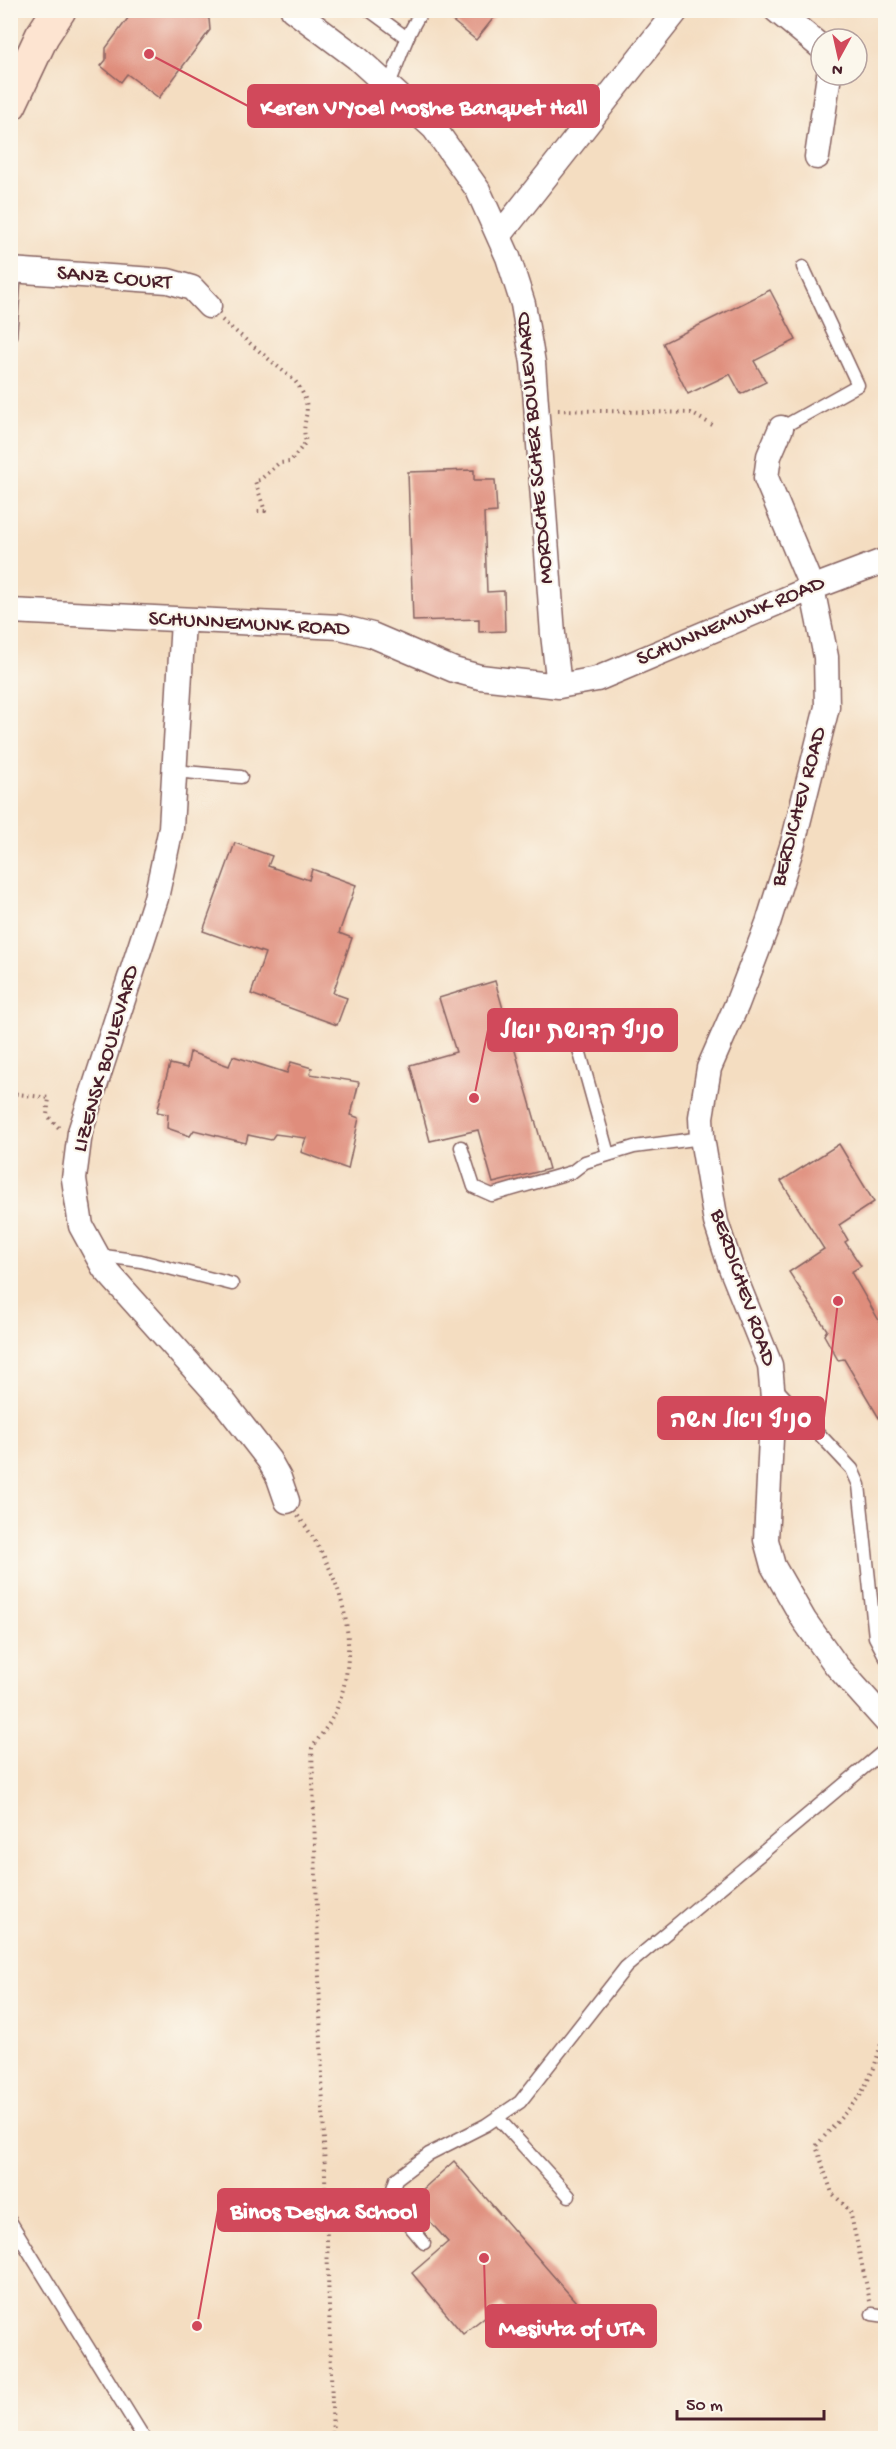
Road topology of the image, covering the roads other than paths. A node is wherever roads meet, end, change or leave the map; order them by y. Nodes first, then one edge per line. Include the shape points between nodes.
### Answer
1 (59, 10) edge
2 (293, 10) edge
3 (369, 10) edge
4 (423, 10) edge
5 (677, 10) edge
6 (776, 10) edge
7 (809, 36) edge
8 (407, 38) junction
9 (388, 86) junction
10 (827, 87) edge
11 (10, 104) edge
12 (817, 157) dead end
13 (499, 236) junction
14 (803, 267) dead end
15 (13, 271) edge
16 (12, 302) edge
17 (209, 306) road end
18 (10, 336) edge
19 (781, 428) joint
20 (885, 560) edge
21 (812, 588) junction
22 (10, 611) edge
23 (183, 621) junction
24 (560, 686) junction
25 (174, 771) junction
26 (241, 777) dead end
27 (573, 1028) dead end
28 (702, 1138) junction
29 (460, 1147) dead end
30 (608, 1155) junction
31 (97, 1255) junction
32 (232, 1284) dead end
33 (772, 1383) junction
34 (287, 1501) road end
35 (885, 1658) edge
36 (885, 1721) edge
37 (885, 1749) edge
38 (497, 2117) junction
39 (569, 2196) dead end
40 (10, 2221) edge
41 (424, 2243) dead end
42 (872, 2314) road end
43 (885, 2316) edge
44 (144, 2439) edge

1 - 11 street via 42,36
2 - 9 street, MORDCHE SCHER BOULEVARD
3 - 8 lane
4 - 8 lane
5 - 13 street
6 - 7 street
8 - 9 lane
9 - 13 street, MORDCHE SCHER BOULEVARD via 449,146 478,190
10 - 12 street
13 - 24 street, MORDCHE SCHER BOULEVARD via 523,304 533,363
14 - 19 lane via 858,385
15 - 16 lane
15 - 17 street, SANZ COURT via 168,281 192,288
16 - 18 lane
19 - 21 street, BERDICHEV ROAD via 769,456 766,478
20 - 21 street, SCHUNNEMUNK ROAD
21 - 24 street, SCHUNNEMUNK ROAD via 597,679
21 - 28 street, BERDICHEV ROAD via 826,657 827,707 793,843 768,923 709,1068 701,1117
22 - 23 street, SCHUNNEMUNK ROAD
23 - 24 street, SCHUNNEMUNK ROAD via 340,627 372,634 454,670 480,677
23 - 25 street, LIZENSK BOULEVARD
25 - 26 lane
25 - 31 street, LIZENSK BOULEVARD via 171,828 156,898 80,1132 74,1179 81,1226
27 - 30 lane
28 - 30 lane via 634,1147
28 - 33 street, BERDICHEV ROAD via 716,1222 770,1365
29 - 30 lane via 474,1187 492,1195 572,1172 585,1162
31 - 32 lane via 141,1261
31 - 34 street, LIZENSK BOULEVARD via 269,1460
33 - 35 lane via 852,1469 858,1485 876,1637
33 - 36 street, BERDICHEV ROAD via 766,1540 773,1566 836,1665
37 - 38 lane via 626,1967 520,2102
38 - 39 lane
38 - 41 lane via 429,2154 396,2179 389,2201
40 - 44 lane
42 - 43 lane

